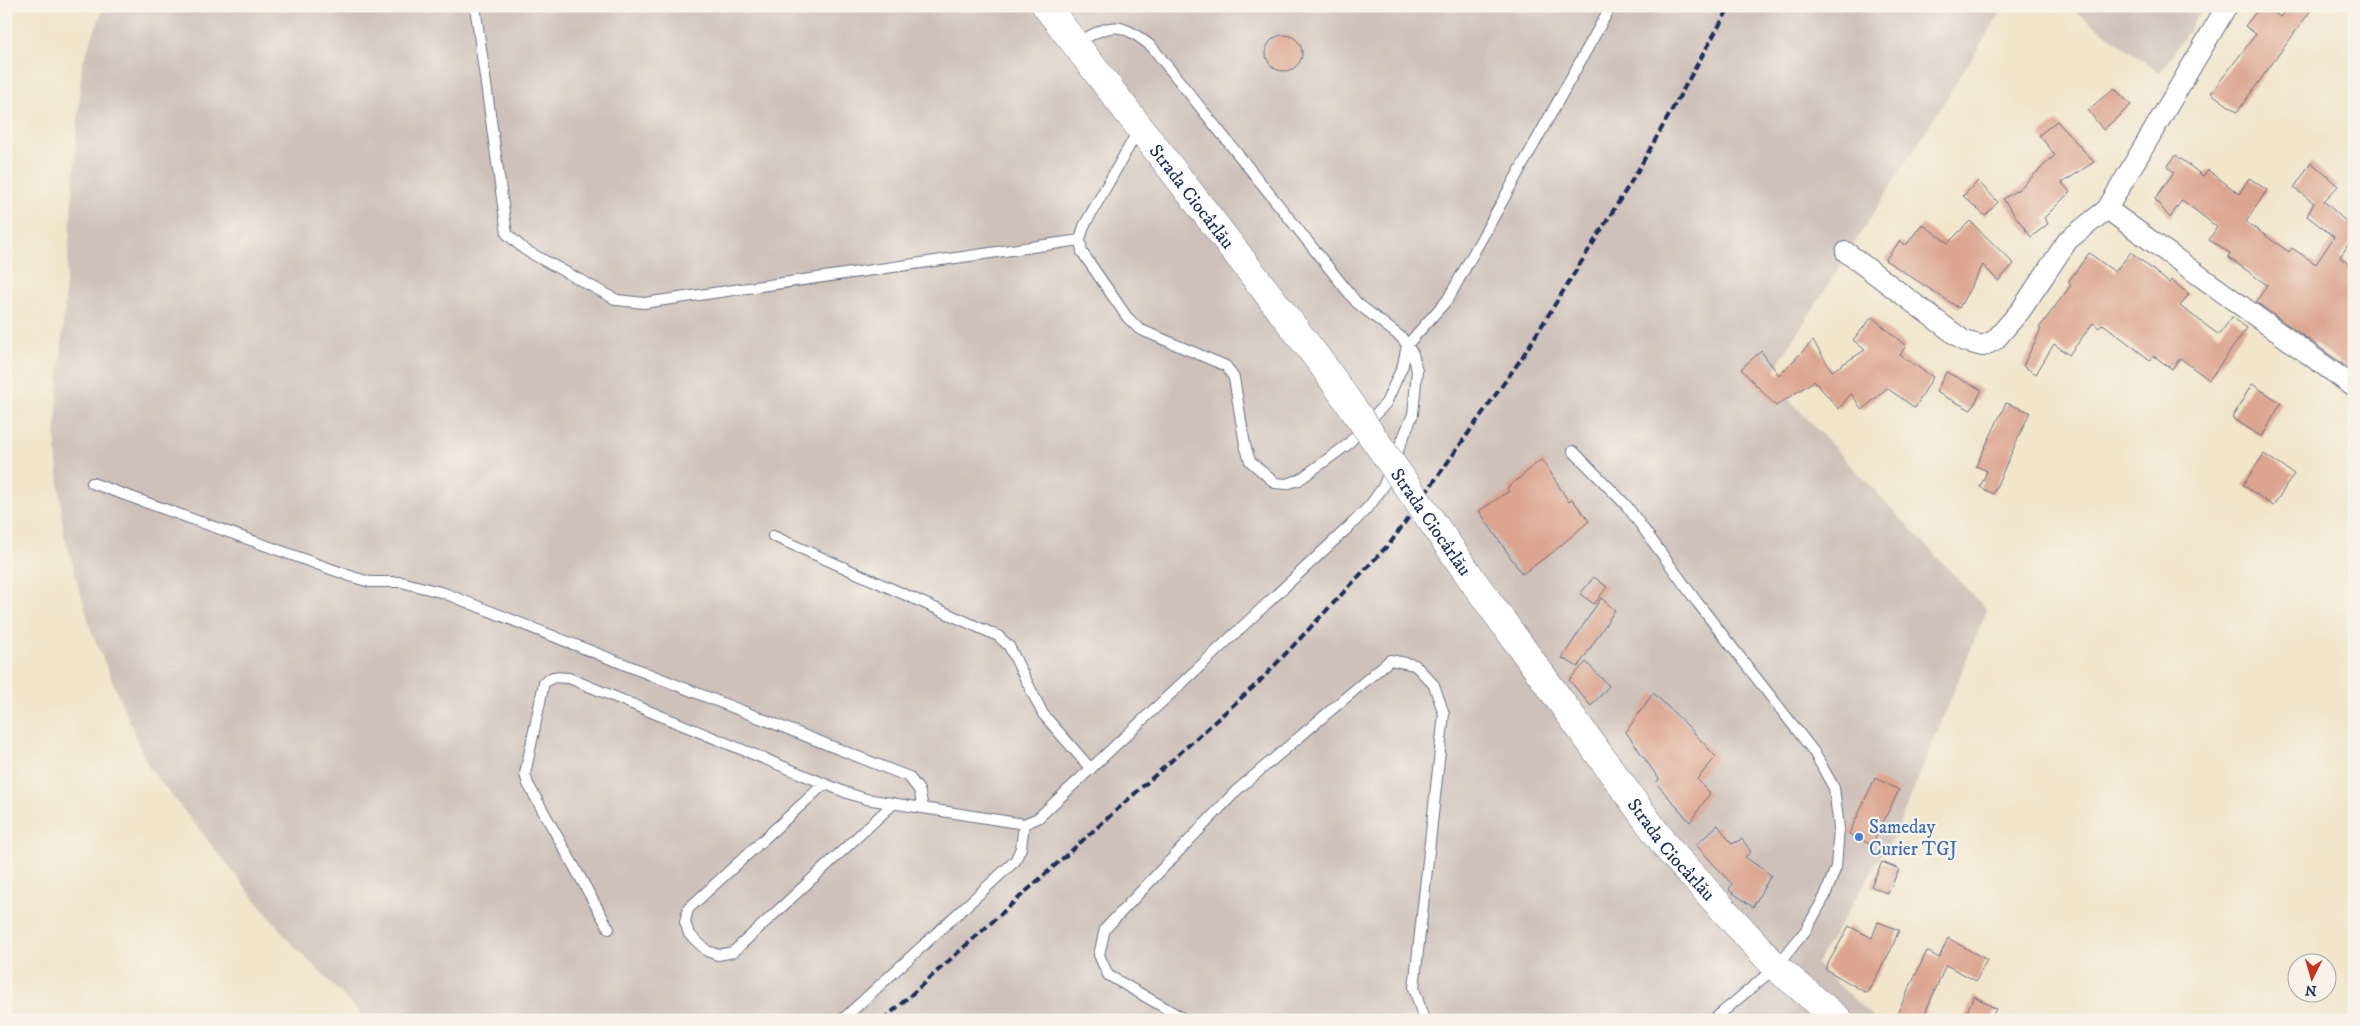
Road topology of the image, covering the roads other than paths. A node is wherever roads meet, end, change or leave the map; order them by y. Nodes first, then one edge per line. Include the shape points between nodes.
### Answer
1 (475, 6) edge
2 (1046, 6) edge
3 (1611, 6) edge
4 (2227, 6) edge
5 (1075, 44) junction
6 (1140, 128) junction
7 (2107, 209) junction
8 (1080, 240) junction
9 (1846, 252) dead end
10 (1407, 345) junction
11 (2354, 387) edge
12 (1573, 451) dead end
13 (92, 483) dead end
14 (773, 536) dead end
15 (1091, 768) junction
16 (824, 784) junction
17 (894, 803) junction
18 (923, 807) junction
19 (1024, 824) junction
20 (609, 930) dead end
21 (1776, 967) junction
22 (842, 1020) edge
23 (1186, 1020) edge
24 (1424, 1020) edge
25 (1713, 1020) edge
26 (1839, 1020) edge

1 - 8 lane via 507,234 524,250 617,300 644,303
2 - 5 main road, Strada Ciocârlău
3 - 10 lane via 1448,299
4 - 7 street
5 - 6 main road, Strada Ciocârlău
5 - 10 lane via 1108,26 1118,26 1152,47 1357,303
6 - 8 lane via 1084,226
6 - 21 main road, Strada Ciocârlău, bridge via 1322,364 1476,586 1668,849
7 - 9 street via 2068,240 2020,310 1995,340 1983,346 1964,341
7 - 11 street
8 - 10 lane via 1082,252 1139,329 1226,366 1234,378 1244,445 1250,461 1274,483 1299,480 1347,445 1386,403 1403,365
10 - 15 lane via 1417,371 1413,414 1383,487 1371,504
12 - 21 lane via 1626,505 1814,752 1834,788 1839,828 1836,867 1825,896 1806,930
13 - 18 lane via 353,577 370,582 401,582 444,593 909,777 919,790
14 - 15 lane via 998,636 1009,646 1043,714
15 - 19 lane via 1038,818
16 - 17 lane via 866,799
16 - 17 lane via 688,909 685,922 689,934 707,951 718,955 733,952
16 - 20 lane via 568,678 552,677 544,683 525,774
17 - 18 lane
18 - 19 lane
19 - 22 lane via 1021,848 1015,861
21 - 25 lane
21 - 26 main road, Strada Ciocârlău
23 - 24 lane via 1108,975 1099,955 1105,929 1237,790 1390,660 1415,666 1434,686 1444,714 1414,988

